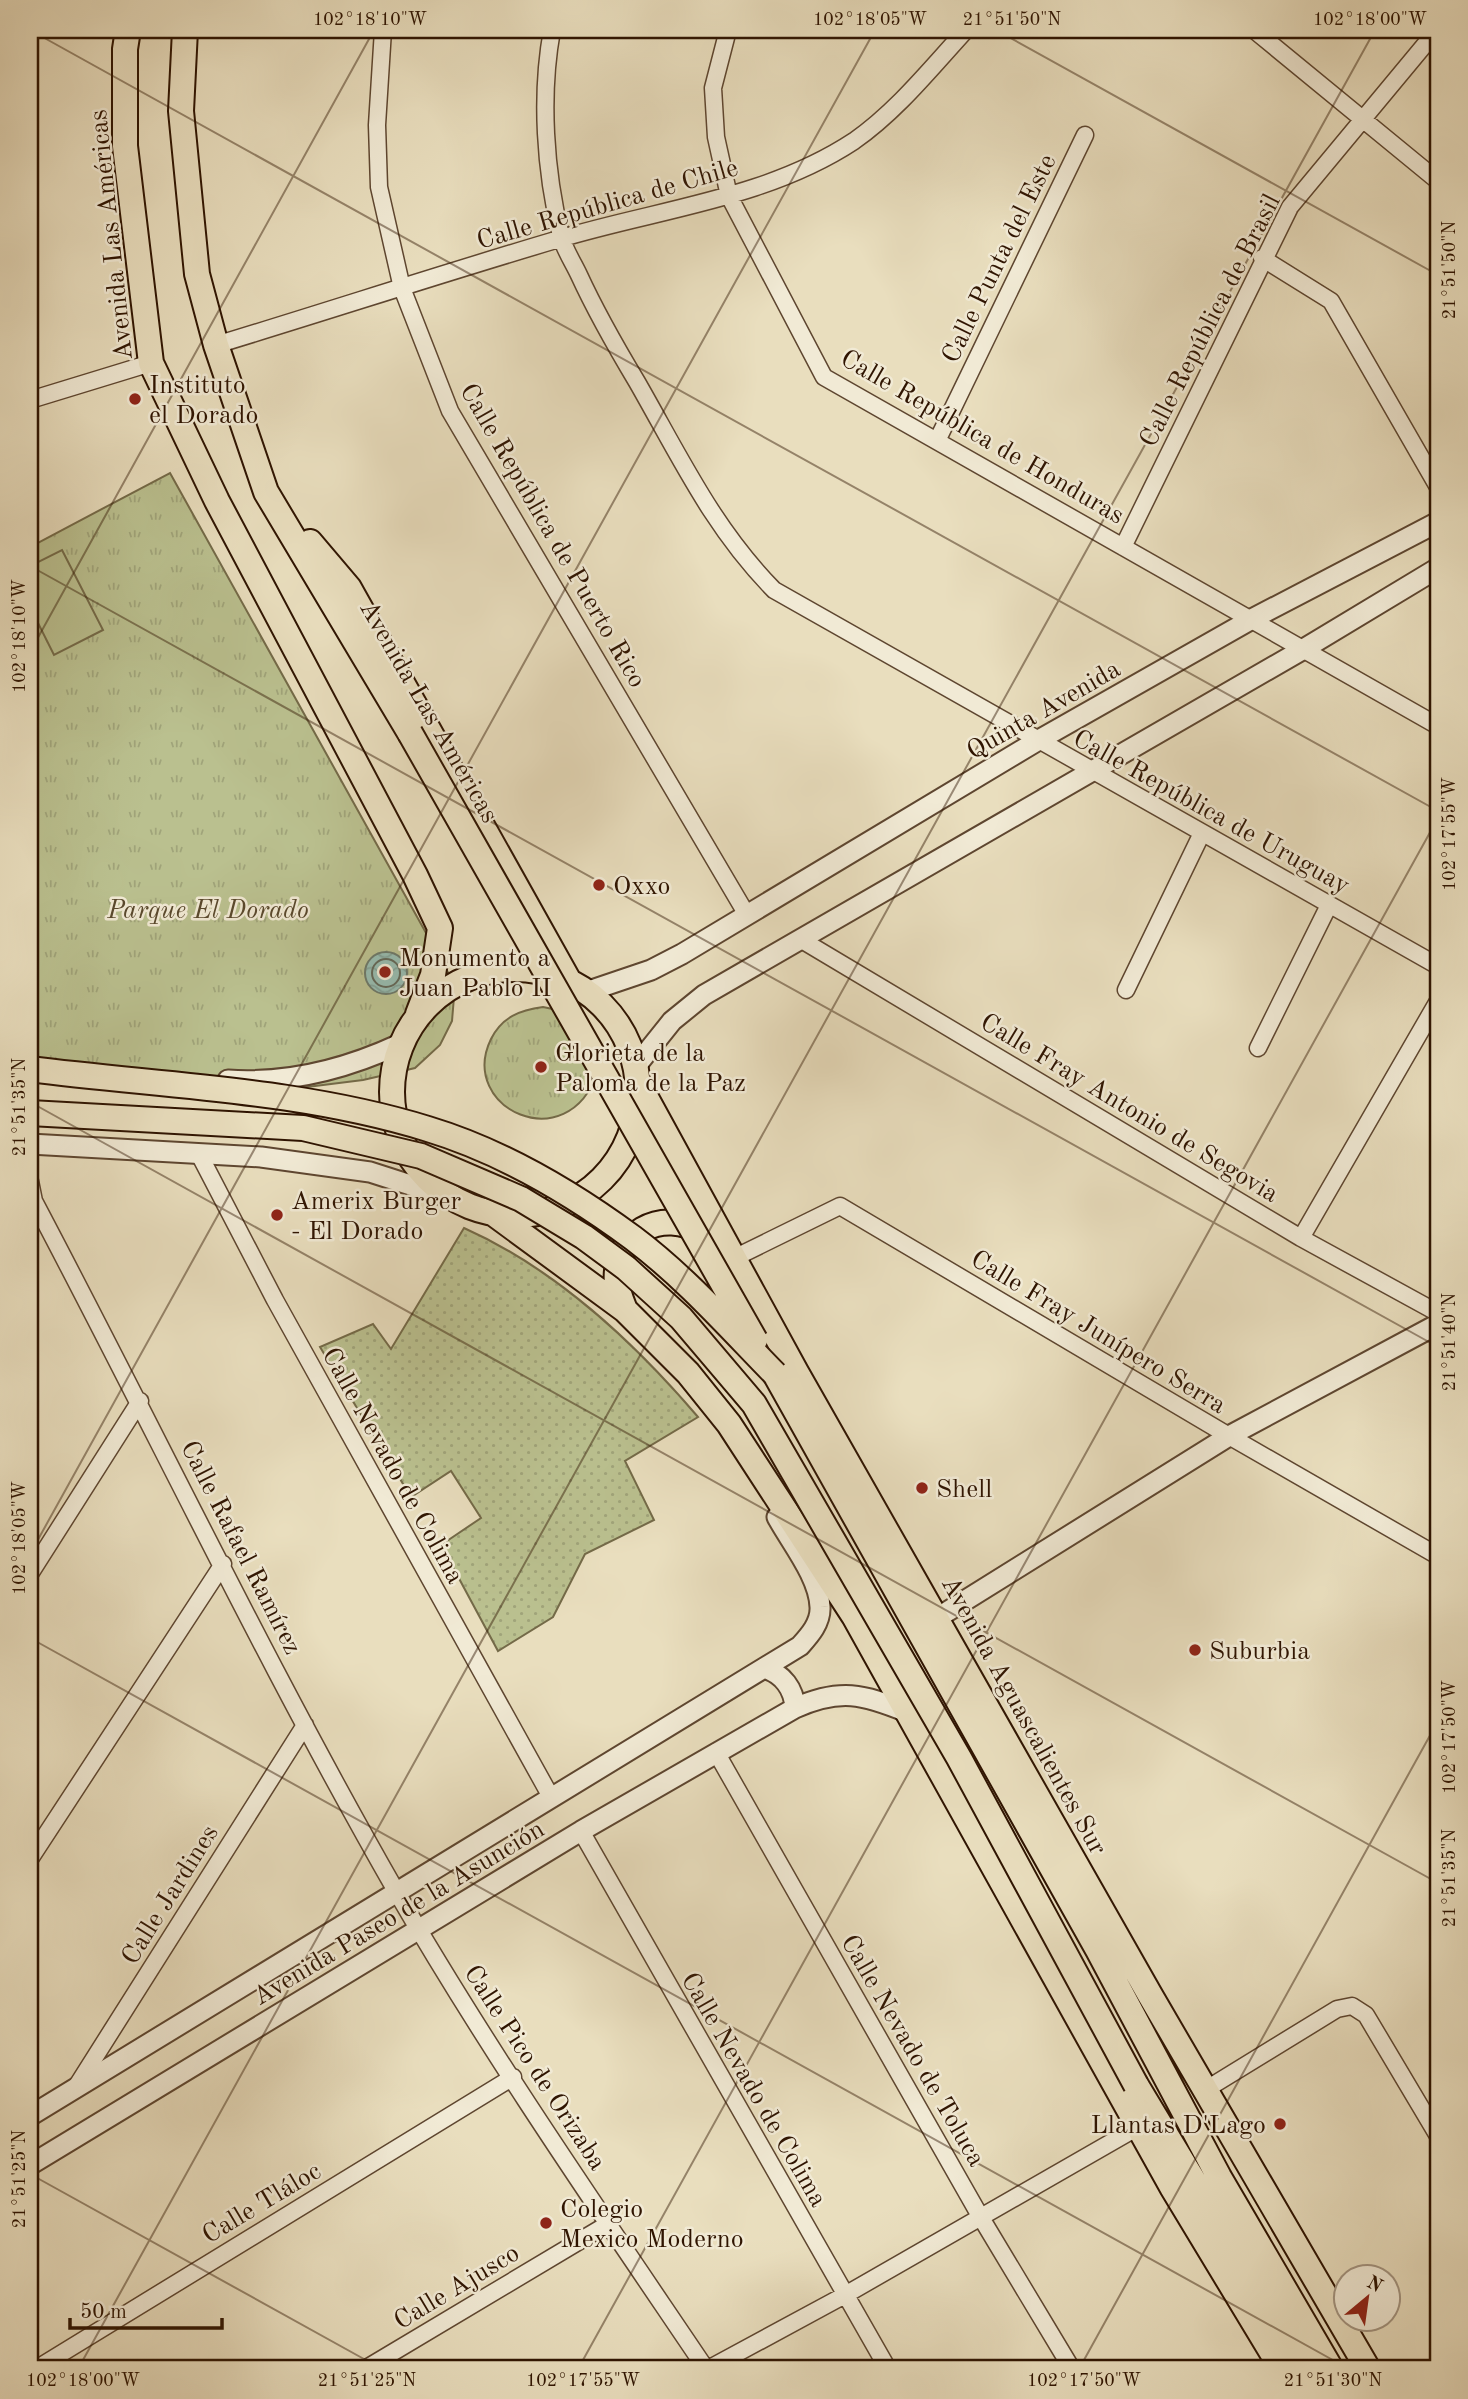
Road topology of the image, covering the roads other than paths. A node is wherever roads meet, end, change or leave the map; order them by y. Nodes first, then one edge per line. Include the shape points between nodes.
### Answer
1 (128, 30) edge
2 (185, 30) edge
3 (383, 30) edge
4 (552, 30) edge
5 (728, 30) edge
6 (966, 30) edge
7 (1254, 30) edge
8 (1437, 30) edge
9 (1362, 119) junction
10 (1084, 135) dead end
11 (1438, 181) edge
12 (729, 196) junction
13 (562, 238) junction
14 (1262, 258) junction
15 (402, 288) junction
16 (216, 345) junction
17 (151, 363) junction
18 (30, 400) edge
19 (937, 440) junction
20 (1438, 487) edge
21 (266, 492) junction
22 (1438, 522) edge
23 (1123, 547) junction
24 (1438, 568) edge
25 (1252, 619) junction
26 (1302, 650) junction
27 (1438, 726) edge
28 (1037, 741) junction
29 (1090, 769) junction
30 (1202, 833) junction
31 (415, 875) joint
32 (1329, 905) junction
33 (747, 915) junction
34 (800, 939) junction
35 (1438, 966) edge
36 (578, 986) junction
37 (1126, 990) dead end
38 (1438, 1001) edge
39 (418, 1014) junction
40 (400, 1044) junction
41 (1258, 1048) dead end
42 (30, 1060) edge
43 (30, 1069) edge
44 (637, 1075) junction
45 (30, 1113) edge
46 (30, 1144) edge
47 (200, 1154) junction
48 (30, 1181) edge
49 (451, 1198) junction
50 (32, 1205) edge
51 (493, 1213) junction
52 (1301, 1238) junction
53 (732, 1259) junction
54 (625, 1310) junction
55 (1438, 1313) edge
56 (1438, 1324) edge
57 (775, 1374) junction
58 (140, 1401) junction
59 (1229, 1436) junction
60 (760, 1474) junction
61 (1438, 1556) edge
62 (223, 1564) junction
63 (30, 1574) edge
64 (937, 1618) junction
65 (764, 1668) junction
66 (796, 1708) junction
67 (907, 1712) junction
68 (305, 1725) junction
69 (716, 1752) junction
70 (551, 1797) junction
71 (581, 1831) junction
72 (30, 1859) edge
73 (397, 1891) junction
74 (420, 1930) junction
75 (513, 2077) junction
76 (75, 2089) junction
77 (1205, 2090) junction
78 (30, 2116) edge
79 (1138, 2127) junction
80 (1438, 2136) edge
81 (30, 2165) edge
82 (980, 2216) junction
83 (608, 2224) junction
84 (845, 2295) junction
85 (36, 2369) edge
86 (365, 2369) edge
87 (707, 2369) edge
88 (888, 2369) edge
89 (1072, 2369) edge
90 (1282, 2369) edge
91 (1307, 2369) edge
92 (1331, 2369) edge
93 (1368, 2369) edge

1 - 17 main road, Avenida Las Américas via 125,146
2 - 16 main road, Avenida Las Américas via 181,111 197,274
3 - 15 street, Calle República de Puerto Rico via 377,125 379,187
4 - 13 street, Calle República de Uruguay via 546,82 548,158
5 - 12 street, Calle República de Honduras via 713,88 716,137
6 - 12 street, Calle República de Chile via 896,106 855,140 807,168
7 - 9 street
8 - 9 street, Calle República de Brasil
9 - 11 street
9 - 14 street, Calle República de Brasil via 1290,207
10 - 19 street, Calle Punta del Este
12 - 13 street, Calle República de Chile
12 - 19 street, Calle República de Honduras via 824,377
13 - 15 street, Calle República de Chile
13 - 28 street, Calle República de Uruguay via 599,318 685,470 745,561 774,590
14 - 20 street via 1331,301
14 - 23 street, Calle República de Brasil
15 - 16 street, Calle República de Chile
15 - 33 street, Calle República de Puerto Rico via 450,411
16 - 21 main road, Avenida Las Américas
17 - 18 street
17 - 31 main road, Avenida Las Américas via 217,501
19 - 23 street, Calle República de Honduras
21 - 36 main road, Avenida Aguascalientes Sur via 349,588
21 - 57 main road, Avenida Las Américas, bridge via 410,733
22 - 25 street, Quinta Avenida
23 - 25 street, Calle República de Honduras
24 - 26 street
25 - 26 street, Calle República de Honduras
25 - 28 street, Quinta Avenida
26 - 27 street, Calle República de Honduras
26 - 29 street
28 - 29 street, Calle República de Uruguay
28 - 33 street, Quinta Avenida
29 - 30 street, Calle República de Uruguay
29 - 34 street
30 - 32 street, Calle República de Uruguay
30 - 37 street
31 - 39 main road, Avenida Aguascalientes Sur via 440,928 433,975
32 - 35 street, Calle República de Uruguay
32 - 41 street
33 - 36 street, Quinta Avenida via 651,970
34 - 44 street via 704,995 672,1021
34 - 52 street, Calle Fray Antonio de Segovia
36 - 39 main road, Avenida Aguascalientes Sur via 537,970 504,969 471,976 442,991
36 - 44 main road, Avenida Aguascalientes Sur via 618,1024
38 - 52 street
39 - 40 main road, Avenida Aguascalientes Sur
40 - 42 street via 320,1074 250,1081
40 - 49 main road, Avenida Aguascalientes Sur via 391,1078 393,1113 404,1146 424,1175
43 - 57 main road, Avenida Aguascalientes Sur, bridge via 309,1101 427,1129 482,1149 560,1189 634,1239 700,1296
44 - 51 main road, Avenida Aguascalientes Sur via 637,1113 629,1140 597,1185 548,1211
44 - 53 main road, Avenida Aguascalientes Sur
45 - 91 main road, bridge via 303,1128 421,1156 521,1199 584,1237 681,1318 754,1404 959,1758 1169,2143
46 - 47 street, Avenida Aguascalientes Sur
47 - 49 street, Avenida Aguascalientes Sur via 370,1172
47 - 70 street, Calle Nevado de Colima via 275,1300
48 - 50 street, Calle Rafael Ramírez
49 - 51 main road, Avenida Aguascalientes Sur
50 - 58 street, Calle Rafael Ramírez
51 - 54 main road
52 - 55 street, Calle Fray Antonio de Segovia
53 - 54 main road via 693,1227 667,1221 640,1230 622,1255 617,1281
53 - 59 street, Calle Fray Junípero Serra via 840,1206
53 - 64 main road, Avenida Aguascalientes Sur
54 - 60 main road via 688,1373 729,1424
56 - 59 street
57 - 92 main road, Avenida Aguascalientes Sur via 1098,1950 1219,2177
58 - 62 street, Calle Rafael Ramírez
58 - 63 street
59 - 61 street, Calle Fray Junípero Serra
59 - 64 street
60 - 65 street, Avenida Paseo de la Asunción via 764,1494 813,1582 820,1609 813,1630 800,1646
60 - 67 main road via 854,1616
62 - 68 street, Calle Rafael Ramírez
62 - 72 street
64 - 77 main road, Avenida Aguascalientes Sur
65 - 66 street via 776,1671 786,1682
65 - 70 street, Avenida Paseo de la Asunción
66 - 67 street, Avenida Paseo de la Asunción via 846,1694 869,1696
66 - 69 street, Avenida Paseo de la Asunción
67 - 79 main road
68 - 73 street, Calle Rafael Ramírez
68 - 76 street, Calle Jardines
69 - 71 street, Avenida Paseo de la Asunción
69 - 82 street, Calle Nevado de Toluca
70 - 73 street, Avenida Paseo de la Asunción
71 - 74 street, Avenida Paseo de la Asunción
71 - 84 street, Calle Nevado de Colima
73 - 74 street, Calle Rafael Ramírez
73 - 76 street, Avenida Paseo de la Asunción
74 - 75 street, Calle Pico de Orizaba
74 - 81 street, Avenida Paseo de la Asunción
75 - 83 street, Calle Pico de Orizaba
75 - 85 street, Calle Tláloc
76 - 78 street, Avenida Paseo de la Asunción
77 - 80 street via 1337,2009 1352,2006 1366,2015
77 - 93 main road, Avenida Aguascalientes Sur
79 - 82 street
79 - 90 main road
82 - 84 street
82 - 89 street, Calle Nevado de Toluca
83 - 86 street, Calle Ajusco
83 - 87 street, Calle Pico de Orizaba
84 - 87 street
84 - 88 street, Calle Nevado de Colima

